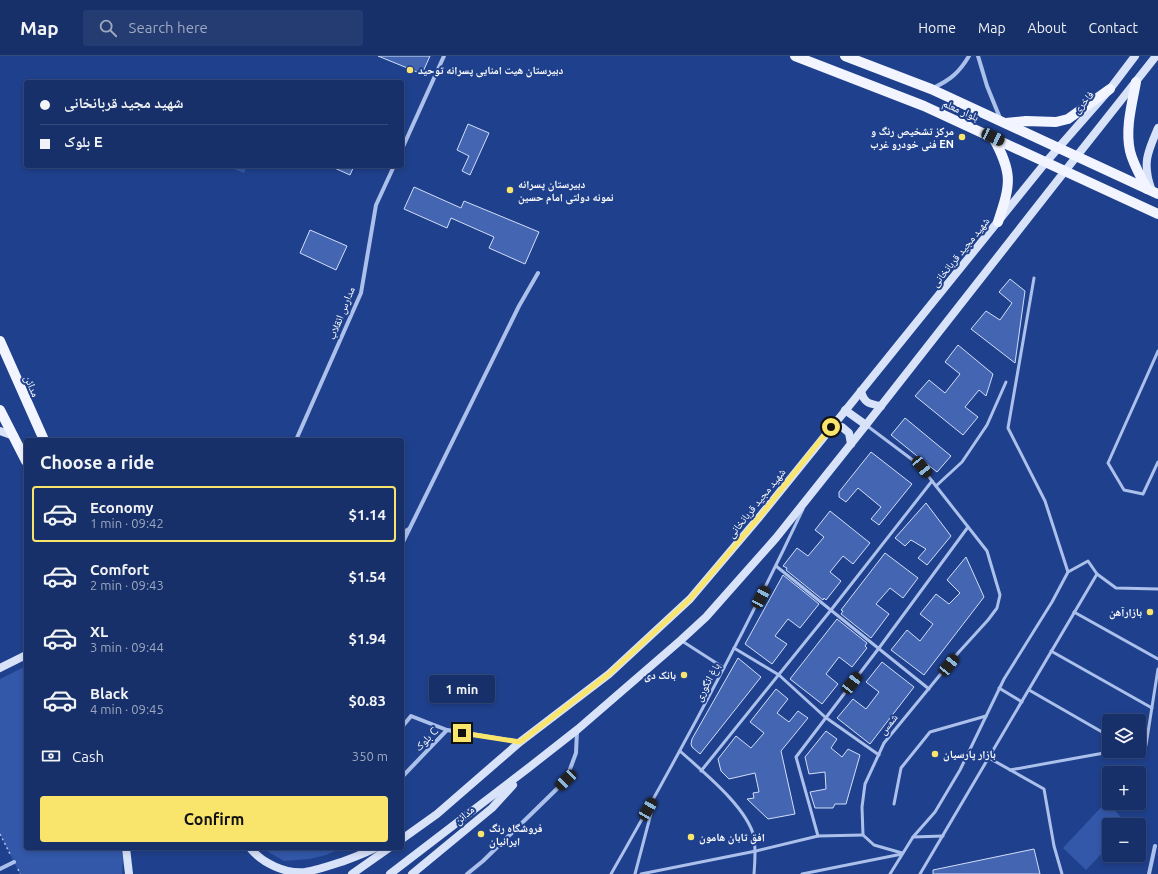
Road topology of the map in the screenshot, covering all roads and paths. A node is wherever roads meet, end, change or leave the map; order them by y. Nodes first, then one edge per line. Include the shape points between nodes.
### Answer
1 (444, 56) edge
2 (795, 56) edge
3 (845, 56) edge
4 (969, 56) edge
5 (978, 56) edge
6 (1135, 56) edge
7 (1156, 56) edge
8 (1136, 82) junction
9 (1110, 89) junction
10 (931, 90) junction
11 (1003, 122) junction
12 (1158, 128) edge
13 (993, 137) junction
14 (404, 145) edge
15 (1058, 147) junction
16 (1077, 156) junction
17 (1046, 162) junction
18 (393, 168) edge
19 (1065, 171) junction
20 (1152, 191) edge
21 (1158, 214) edge
22 (998, 222) junction
23 (538, 273) dead end
24 (1034, 278) dead end
25 (0, 341) edge
26 (1158, 351) edge
27 (1006, 382) dead end
28 (861, 391) junction
29 (881, 406) junction
30 (0, 410) edge
31 (845, 410) junction
32 (866, 425) junction
33 (831, 427) junction
34 (0, 431) edge
35 (14, 436) junction
36 (43, 438) edge
37 (297, 438) edge
38 (851, 444) junction
39 (24, 457) edge
40 (1158, 462) edge
41 (932, 481) junction
42 (936, 486) junction
43 (811, 494) junction
44 (968, 527) junction
45 (409, 528) junction
46 (404, 532) edge
47 (404, 539) edge
48 (776, 566) junction
49 (1068, 572) junction
50 (1097, 574) junction
51 (1158, 590) edge
52 (831, 610) junction
53 (1074, 612) junction
54 (680, 640) junction
55 (734, 648) junction
56 (879, 648) junction
57 (1052, 652) junction
58 (24, 656) edge
59 (1158, 659) edge
60 (0, 668) edge
61 (724, 668) junction
62 (1158, 669) edge
63 (779, 675) junction
64 (1000, 688) junction
65 (929, 689) junction
66 (1029, 690) junction
67 (1022, 702) junction
68 (1152, 708) junction
69 (986, 716) junction
70 (825, 718) junction
71 (404, 725) edge
72 (578, 729) junction
73 (447, 730) junction
74 (1102, 732) edge
75 (520, 742) junction
76 (1146, 745) edge
77 (680, 751) junction
78 (1102, 753) edge
79 (878, 755) junction
80 (989, 758) junction
81 (527, 769) junction
82 (1010, 770) junction
83 (701, 771) junction
84 (404, 775) edge
85 (656, 796) junction
86 (894, 804) dead end
87 (437, 814) junction
88 (404, 832) edge
89 (0, 834) edge
90 (863, 834) junction
91 (818, 836) junction
92 (944, 836) junction
93 (404, 837) edge
94 (913, 838) junction
95 (1158, 849) edge
96 (126, 850) edge
97 (252, 850) edge
98 (372, 850) edge
99 (386, 850) edge
100 (756, 851) junction
101 (902, 854) junction
102 (14, 862) junction
103 (0, 869) edge
104 (20, 874) edge
105 (129, 874) edge
106 (352, 874) edge
107 (390, 874) edge
108 (412, 874) edge
109 (467, 874) edge
110 (611, 874) edge
111 (635, 874) edge
112 (642, 874) edge
113 (754, 874) edge
114 (802, 874) edge
115 (890, 874) edge
116 (920, 874) edge
117 (1062, 874) edge
118 (1149, 874) edge

1 - 14 street
2 - 13 main road, بلوار معلم via 924,106
3 - 10 main road, بلوار معلم
4 - 10 street via 962,68
5 - 11 street via 987,86
6 - 9 main road, فاخری
7 - 8 main road
8 - 16 main road
8 - 20 main road via 1128,138 1132,157
9 - 11 main road via 1068,119 1056,122
9 - 15 main road, فاخری
10 - 11 main road, بلوار معلم
11 - 15 main road, بلوار معلم
12 - 20 main road via 1146,164
13 - 17 main road, بلوار معلم
13 - 22 main road via 1003,156 1008,183 1007,195
15 - 16 main road, بلوار معلم
15 - 17 main road, فاخری
16 - 19 main road
16 - 20 main road, بلوار معلم
17 - 19 main road, بلوار معلم
17 - 22 main road, شهید مجید قربانخانی
18 - 37 street, مدارس انقلاب via 376,205 360,292
19 - 21 main road, بلوار معلم
19 - 29 main road
22 - 28 main road, شهید مجید قربانخانی
23 - 45 street via 519,306
24 - 49 lane via 1008,428 1045,501
25 - 36 main road, مدائن
26 - 40 lane via 1108,463 1124,490 1143,494
27 - 42 lane via 987,426 962,462
28 - 29 main road via 863,398 870,404
28 - 31 main road, شهید مجید قربانخانی
29 - 32 main road
30 - 35 main road
31 - 32 main road
31 - 33 main road, شهید مجید قربانخانی
32 - 38 main road
32 - 41 lane via 922,467
33 - 38 main road via 842,427 849,433
33 - 75 main road, شهید مجید قربانخانی via 690,599 609,674
34 - 35 main road
35 - 39 main road
38 - 43 main road
41 - 42 lane
41 - 52 lane
42 - 44 lane
43 - 48 lane, باغ انگوری
43 - 54 main road via 706,617
44 - 56 lane
44 - 65 lane, شمس via 988,551 1000,594 997,608
45 - 46 street
45 - 47 street
48 - 52 lane
48 - 55 lane, باغ انگوری
49 - 50 lane via 1088,561
49 - 64 lane
50 - 51 lane via 1116,588
50 - 53 lane
52 - 56 lane
52 - 63 lane
53 - 57 lane
53 - 59 lane
54 - 61 lane
54 - 72 main road
55 - 61 lane, باغ انگوری
55 - 63 lane
56 - 65 lane
56 - 70 lane
57 - 66 lane
57 - 68 lane
58 - 60 main road
61 - 77 lane, باغ انگوری
62 - 68 lane
63 - 70 lane
63 - 83 lane
64 - 67 lane
64 - 69 lane
65 - 79 lane, شمس via 884,743
66 - 67 lane
66 - 74 lane
67 - 80 lane
68 - 76 lane
69 - 86 lane via 930,732 901,768
69 - 94 lane via 960,770 935,812
70 - 79 lane
70 - 91 lane via 796,757
71 - 73 street via 411,716
72 - 81 main road
72 - 109 street via 576,753 566,780
73 - 75 street
73 - 84 street, بلوک C
75 - 87 main road, شهید مجید قربانخانی
77 - 83 lane
77 - 85 lane, باغ انگوری
78 - 82 lane
79 - 90 lane, شمس via 865,784 862,807
80 - 82 lane
80 - 92 lane
81 - 107 main road
81 - 108 main road, مدائن via 492,808
82 - 117 lane via 1044,789 1054,846
83 - 100 lane via 721,788 748,823
85 - 110 lane, باغ انگوری
85 - 111 lane
87 - 88 main road, مدائن
87 - 93 main road
89 - 102 path
90 - 91 lane
90 - 101 lane via 874,845
91 - 100 lane
92 - 94 lane
92 - 116 lane
94 - 101 lane
95 - 118 street via 1155,846
96 - 105 main road
97 - 98 main road via 278,868 303,872 332,865
99 - 106 main road
100 - 112 lane
100 - 113 lane
101 - 114 lane
101 - 115 lane
102 - 103 street
102 - 104 path

